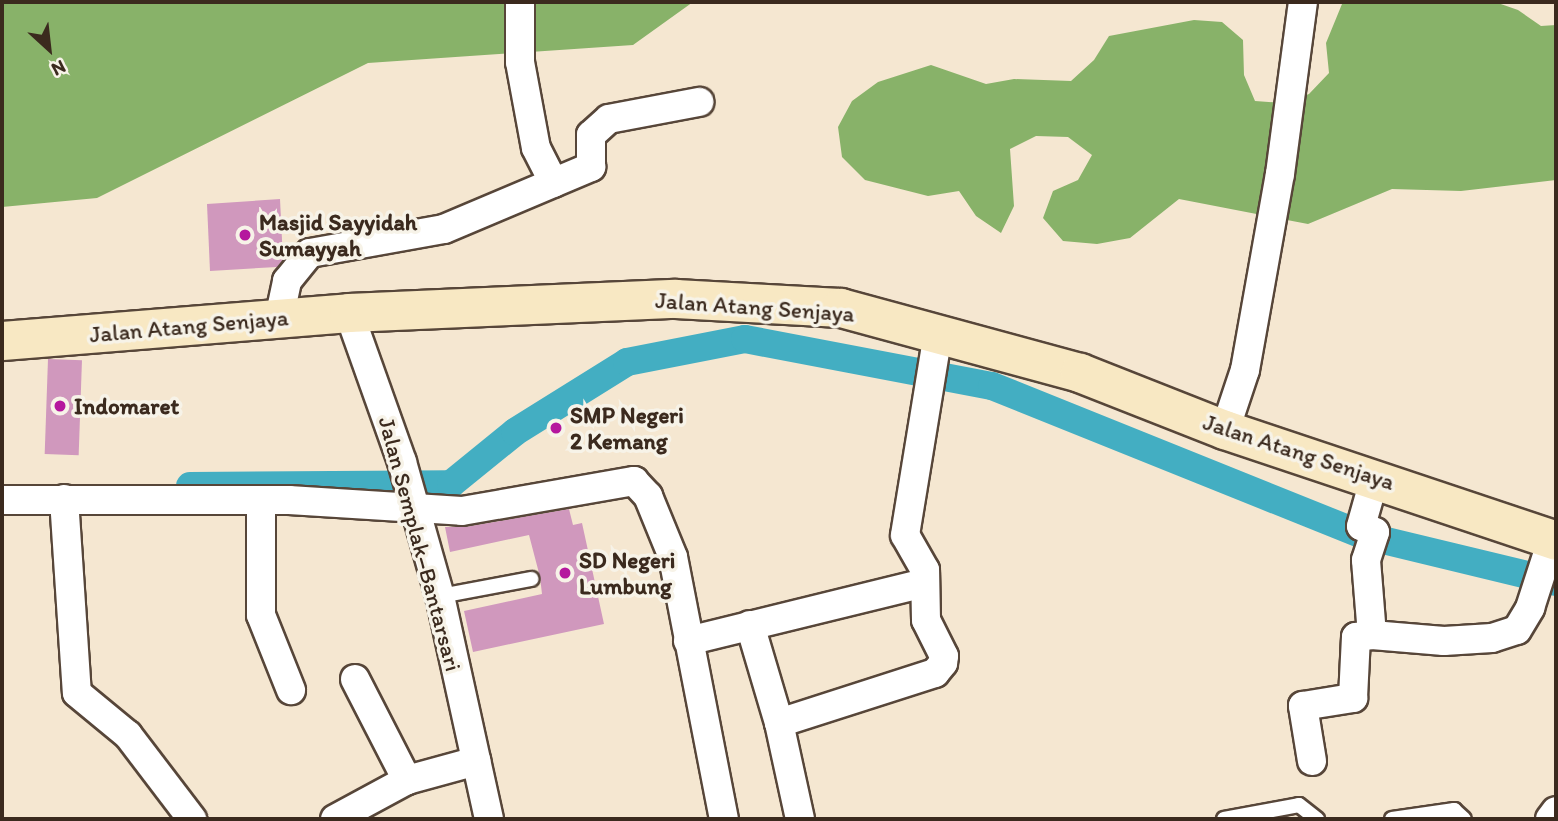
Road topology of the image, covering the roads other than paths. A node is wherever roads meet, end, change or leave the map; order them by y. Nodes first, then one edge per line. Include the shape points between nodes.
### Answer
1 (520, 2) edge
2 (1303, 2) edge
3 (699, 102) dead end
4 (554, 183) junction
5 (349, 313) junction
6 (279, 318) junction
7 (2, 341) edge
8 (938, 341) junction
9 (1226, 430) junction
10 (1375, 477) junction
11 (64, 499) junction
12 (2, 500) edge
13 (261, 500) junction
14 (415, 508) junction
15 (1551, 547) edge
16 (531, 579) dead end
17 (925, 583) junction
18 (440, 596) junction
19 (750, 625) junction
20 (1372, 635) junction
21 (688, 641) junction
22 (355, 679) dead end
23 (291, 690) dead end
24 (779, 723) junction
25 (475, 761) junction
26 (1312, 761) dead end
27 (407, 780) junction
28 (1556, 811) edge
29 (192, 819) edge
30 (335, 819) edge
31 (489, 819) edge
32 (724, 819) edge
33 (800, 819) edge
34 (1224, 819) edge
35 (1317, 819) edge
36 (1392, 819) edge
37 (1464, 819) edge
38 (1550, 819) edge

1 - 4 street via 520,62 536,148
2 - 9 street via 1280,174 1245,370
3 - 4 street via 644,111 596,127 591,135 593,165
4 - 6 street via 444,229 310,253 287,281
5 - 6 main road, Jalan Atang Senjaya
5 - 8 main road, Jalan Atang Senjaya via 676,299 841,308
5 - 14 street, Jalan Semplak–Bantarsari
6 - 7 main road, Jalan Atang Senjaya
8 - 9 main road, Jalan Atang Senjaya via 1080,373
8 - 17 street via 905,533 923,567
9 - 10 main road, Jalan Atang Senjaya
10 - 15 main road, Jalan Atang Senjaya
10 - 20 street via 1362,526 1375,532 1366,560
11 - 12 street
11 - 13 street
11 - 29 street via 76,693 128,735
13 - 14 street
13 - 23 street via 261,615
14 - 18 street, Jalan Semplak–Bantarsari
14 - 21 street via 488,508 634,481 648,496 673,557
15 - 20 street via 1530,608 1517,630 1492,638 1444,640
16 - 18 lane
17 - 19 street
17 - 24 street via 926,620 944,656 941,669
18 - 25 street, Jalan Semplak–Bantarsari
19 - 21 street
19 - 24 street
20 - 26 street via 1356,636 1353,698 1303,706
21 - 32 street
22 - 27 street
24 - 33 street
25 - 27 street
25 - 31 street, Jalan Semplak–Bantarsari
27 - 30 street
28 - 38 street
34 - 35 lane via 1299,804
36 - 37 lane via 1454,810

